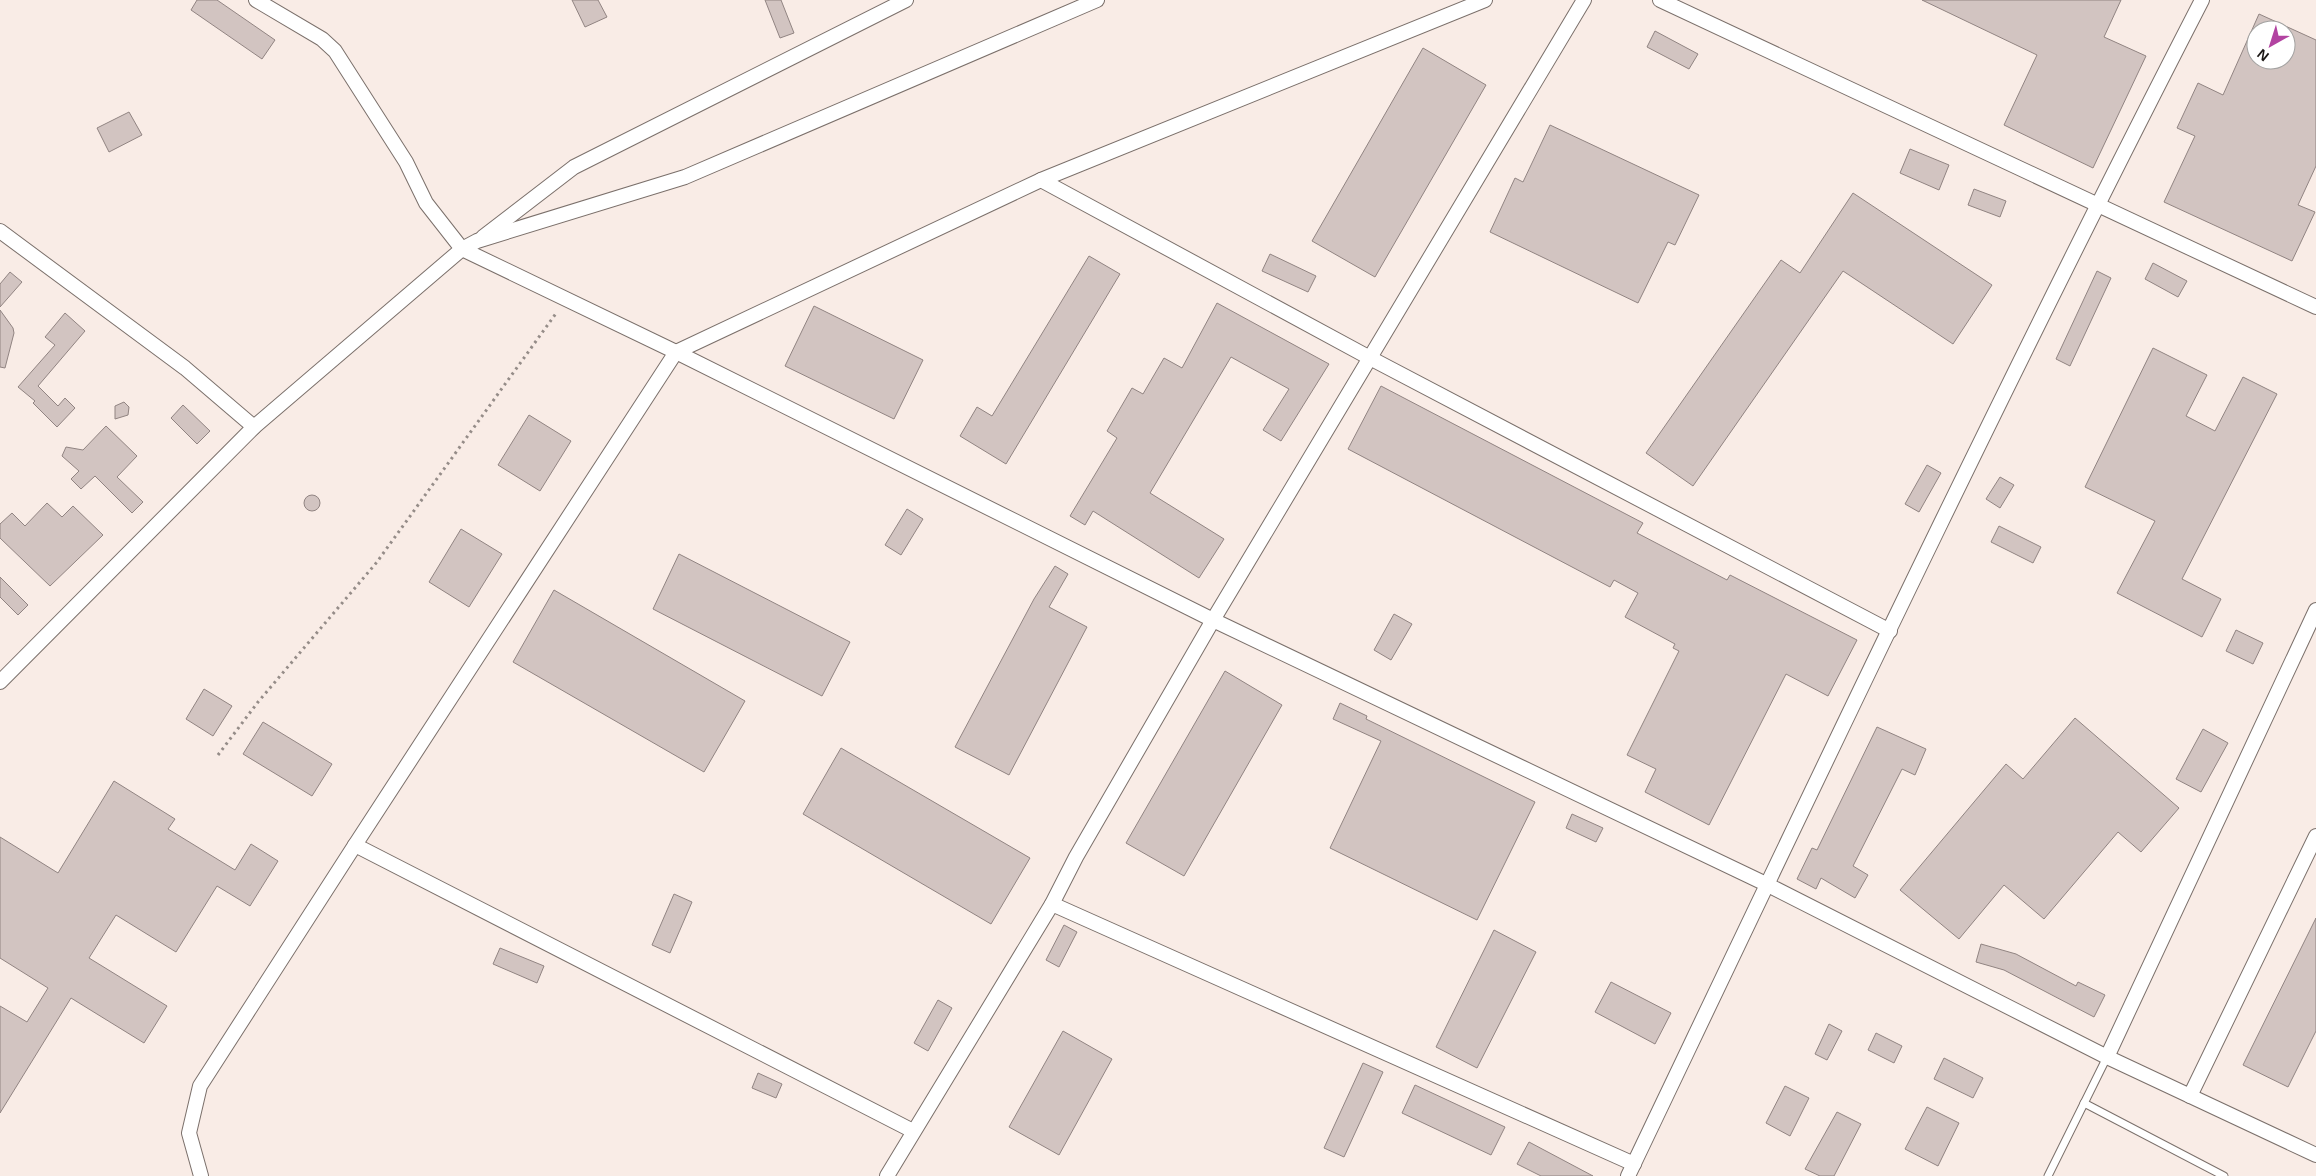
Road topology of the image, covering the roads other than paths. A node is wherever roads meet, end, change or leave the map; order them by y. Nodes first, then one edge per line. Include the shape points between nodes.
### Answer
1 (256, 0) edge
2 (906, 0) edge
3 (1097, 0) edge
4 (1485, 0) edge
5 (1584, 0) edge
6 (1660, 0) edge
7 (2202, 0) edge
8 (1041, 180) junction
9 (2096, 204) junction
10 (0, 231) edge
11 (477, 241) junction
12 (462, 249) junction
13 (2316, 307) edge
14 (676, 352) junction
15 (1370, 358) junction
16 (254, 427) junction
17 (2316, 610) edge
18 (1213, 620) junction
19 (1890, 630) junction
20 (0, 682) edge
21 (2316, 836) edge
22 (355, 845) junction
23 (1766, 884) junction
24 (1052, 904) junction
25 (2106, 1057) junction
26 (2190, 1096) junction
27 (2084, 1103) junction
28 (913, 1132) junction
29 (2316, 1154) edge
30 (1631, 1170) edge
31 (201, 1176) edge
32 (887, 1176) edge
33 (2048, 1176) edge
34 (2224, 1176) edge

1 - 12 street via 322,39 335,51 406,162 426,203
2 - 11 street via 574,167
3 - 11 street via 685,177
4 - 8 street
5 - 15 street
6 - 9 street
7 - 9 street
8 - 14 street
8 - 15 street
9 - 13 street
9 - 19 street
10 - 16 street via 185,368
11 - 12 street
12 - 14 street
12 - 16 street
14 - 18 street
14 - 22 street
15 - 18 street
15 - 19 street
16 - 20 street
17 - 25 street
18 - 23 street
18 - 24 street
19 - 23 street
21 - 26 street
22 - 28 street
22 - 31 street via 200,1086 188,1133
23 - 25 street
23 - 30 street
24 - 28 street
24 - 30 street
25 - 26 street
25 - 27 lane
26 - 29 street
27 - 33 lane
27 - 34 lane
28 - 32 street

